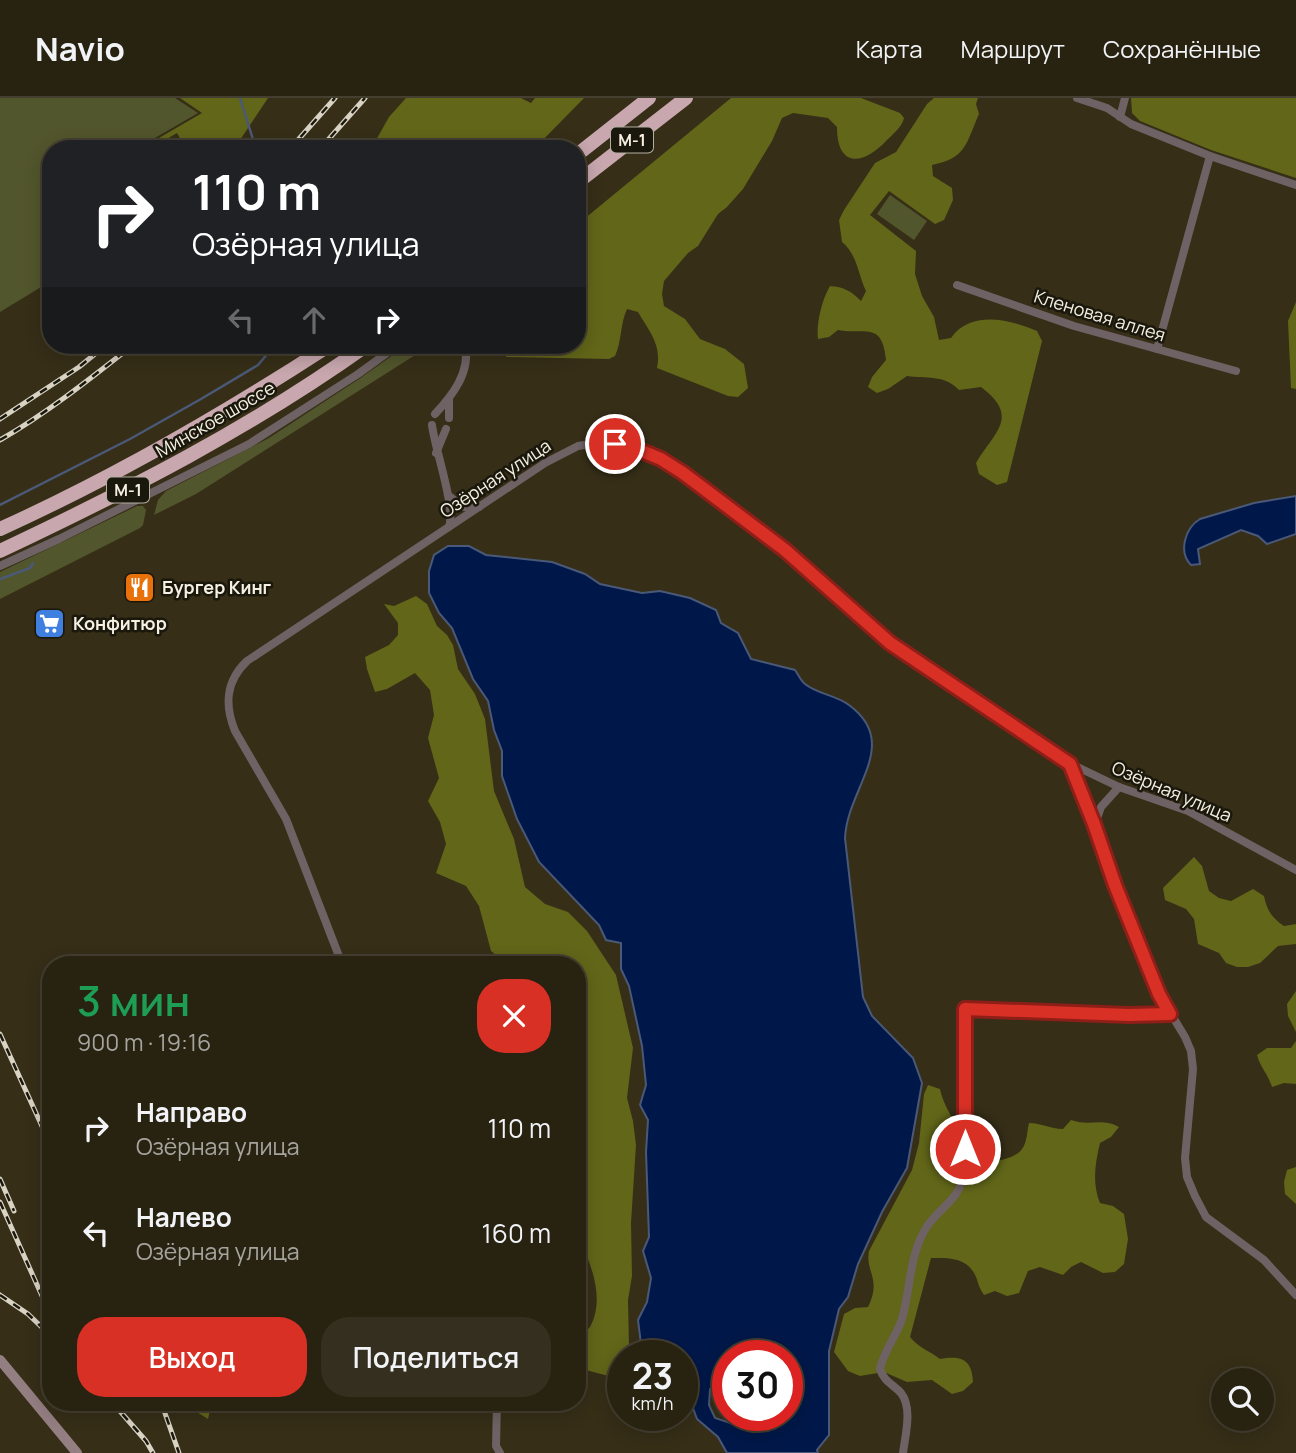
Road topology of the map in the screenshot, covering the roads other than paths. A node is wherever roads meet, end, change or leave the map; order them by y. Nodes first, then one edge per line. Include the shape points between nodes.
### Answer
1 (649, 98) edge
2 (687, 98) edge
3 (1077, 98) edge
4 (1125, 98) edge
5 (1120, 117) junction
6 (586, 148) edge
7 (1210, 156) junction
8 (586, 176) edge
9 (1296, 186) edge
10 (957, 285) dead end
11 (1157, 349) junction
12 (316, 354) edge
13 (354, 354) edge
14 (385, 354) edge
15 (465, 354) edge
16 (1236, 371) dead end
17 (449, 399) junction
18 (435, 414) dead end
19 (449, 418) dead end
20 (432, 425) dead end
21 (446, 429) dead end
22 (436, 453) junction
23 (448, 495) junction
24 (479, 507) junction
25 (449, 527) junction
26 (0, 529) edge
27 (0, 551) edge
28 (0, 566) edge
29 (1070, 764) junction
30 (1119, 787) junction
31 (1094, 824) junction
32 (1296, 870) edge
33 (339, 956) edge
34 (1170, 1014) junction
35 (1296, 1294) edge
36 (0, 1360) edge
37 (42, 1411) edge
38 (42, 1411) edge
39 (497, 1411) edge
40 (77, 1453) edge
41 (500, 1453) edge
42 (903, 1453) edge

1 - 6 highway, М-1
2 - 8 highway, М-1
3 - 5 street
4 - 5 street
5 - 7 street
7 - 9 street
7 - 11 street
10 - 11 street, Кленовая аллея
11 - 16 street, Кленовая аллея
12 - 26 highway, Минское шоссе / М-1 via 158,450
13 - 27 highway, Минское шоссе / М-1 via 182,461
14 - 28 street via 249,444
15 - 17 street
17 - 18 street
17 - 19 street
20 - 22 street
21 - 22 street
22 - 23 street
23 - 24 street via 463,507
23 - 25 street
24 - 25 street, Озёрная улица
24 - 29 street, Озёрная улица via 578,446 615,444 661,459 785,550 890,643
25 - 33 street, Озёрная улица via 247,661 229,690 229,716 286,819
29 - 30 street, Озёрная улица
29 - 31 street
30 - 31 street via 1101,807
30 - 32 street, Озёрная улица via 1188,811
31 - 34 street
34 - 35 street via 1191,1051 1185,1158 1195,1196 1206,1217 1264,1260
34 - 42 street via 965,1009 965,1172 961,1188 928,1225 915,1254 901,1321 880,1369 887,1383 901,1393 907,1408
36 - 38 street
37 - 40 street
39 - 41 street

